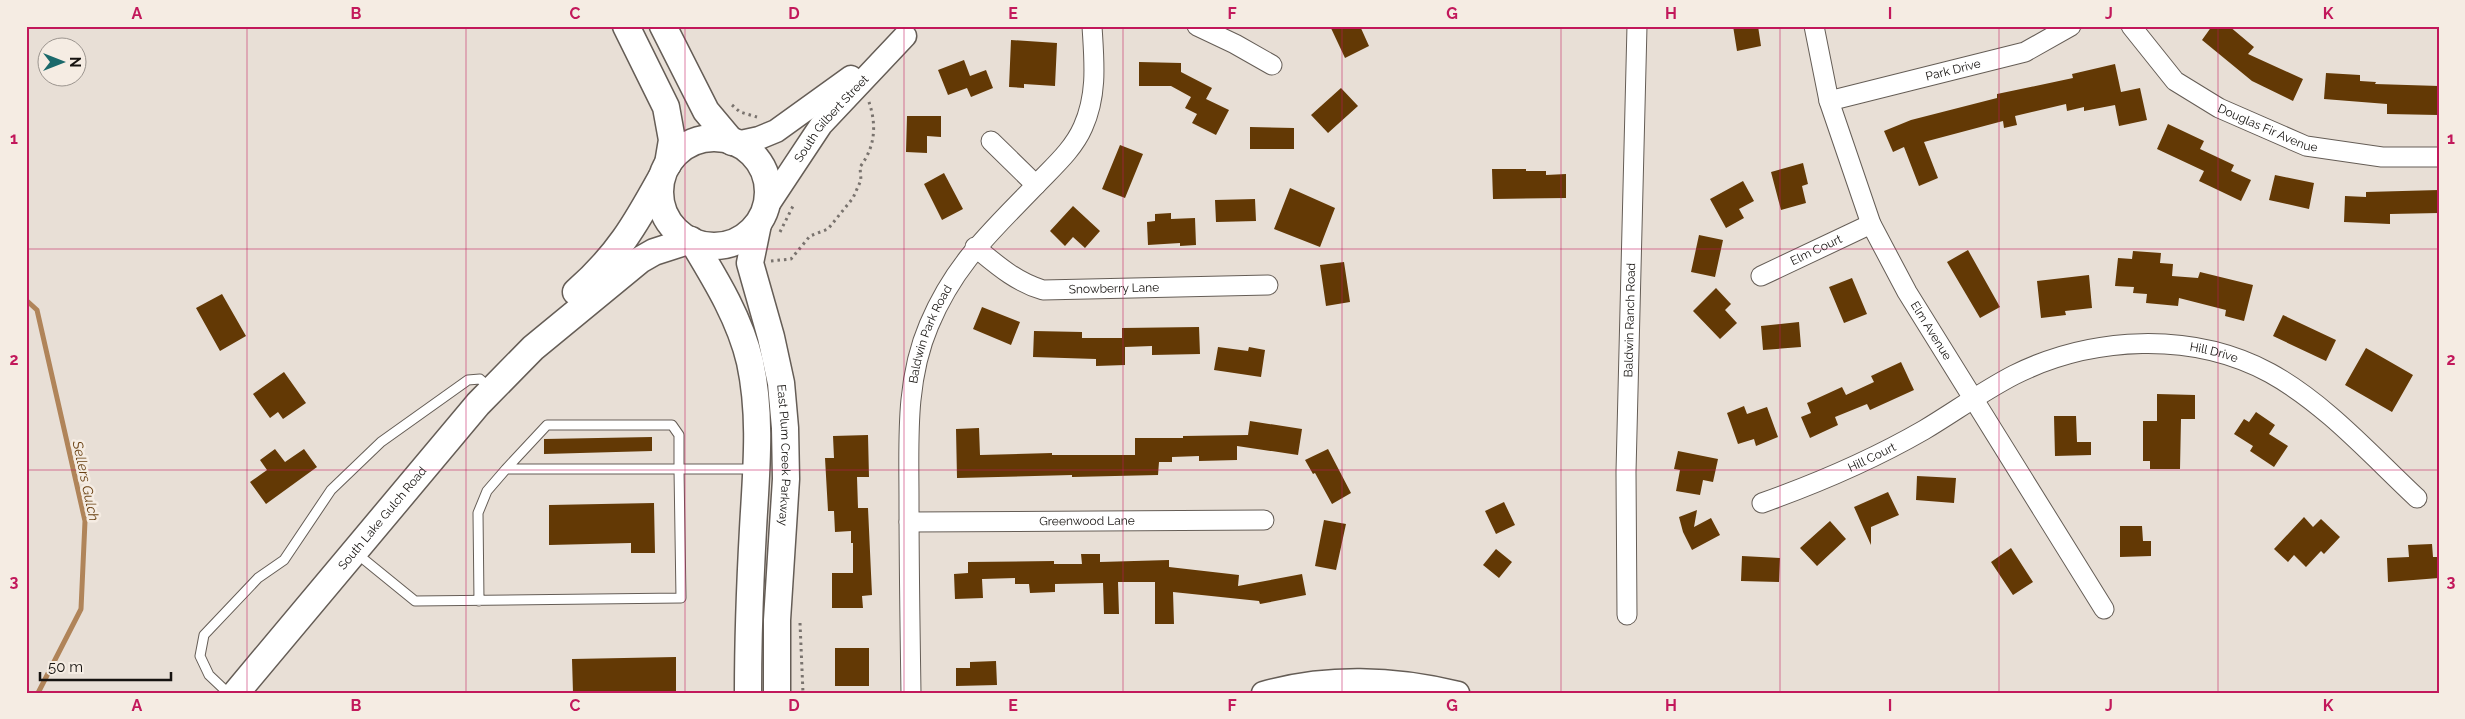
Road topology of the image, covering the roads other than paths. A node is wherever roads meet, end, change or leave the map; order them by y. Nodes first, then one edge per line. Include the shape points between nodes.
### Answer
1 (626, 26) edge
2 (663, 26) edge
3 (1197, 26) edge
4 (1637, 26) edge
5 (1814, 26) edge
6 (2070, 26) edge
7 (2131, 26) edge
8 (1093, 27) edge
9 (911, 31) edge
10 (1272, 65) dead end
11 (1829, 101) junction
12 (991, 141) dead end
13 (734, 142) junction
14 (2439, 157) edge
15 (666, 169) junction
16 (1036, 185) junction
17 (767, 222) junction
18 (1871, 224) junction
19 (692, 241) junction
20 (975, 248) junction
21 (1761, 276) dead end
22 (1268, 285) dead end
23 (533, 348) junction
24 (492, 390) junction
25 (1974, 399) junction
26 (679, 469) junction
27 (506, 470) junction
28 (756, 470) junction
29 (2417, 498) dead end
30 (1762, 503) dead end
31 (1264, 520) dead end
32 (909, 522) junction
33 (354, 552) junction
34 (479, 601) junction
35 (2104, 609) dead end
36 (1628, 615) dead end
37 (777, 620) junction
38 (228, 693) edge
39 (236, 693) edge
40 (748, 693) edge
41 (776, 693) edge
42 (911, 693) edge
43 (1262, 693) edge
44 (1458, 693) edge

1 - 15 main road via 666,107 672,140
2 - 13 main road via 706,111
3 - 10 street
4 - 36 street, Baldwin Ranch Road via 1626,472
5 - 11 street, Elm Avenue
6 - 11 street, Park Drive via 2025,52
7 - 14 street, Douglas Fir Avenue via 2175,81 2220,108 2306,146 2382,157
8 - 16 street, Baldwin Park Road via 1096,66 1083,127 1067,152
9 - 13 street, South Gilbert Street via 776,131
9 - 17 street, South Gilbert Street via 821,125
11 - 18 street, Elm Avenue
12 - 16 street
13 - 15 main road via 718,138 698,141 681,150
13 - 17 main road via 752,154 764,170 768,190
15 - 19 main road via 661,192 664,210 672,226
15 - 23 main road, South Lake Gulch Road via 615,254 570,298
16 - 20 street, Baldwin Park Road
17 - 19 main road via 729,244 711,246
17 - 37 main road, East Plum Creek Parkway via 750,263 781,383 785,428 786,479
18 - 21 street, Elm Court
18 - 25 street, Elm Avenue via 1907,292
19 - 23 main road, South Lake Gulch Road via 654,252 640,260
19 - 28 main road, East Plum Creek Parkway via 729,305 749,360 756,395
20 - 22 street, Snowberry Lane via 1011,276 1043,290
20 - 32 street, Baldwin Park Road via 943,295 921,347 909,413
23 - 24 main road, South Lake Gulch Road
24 - 33 main road, South Lake Gulch Road
24 - 38 lane via 480,379 468,380 381,442 331,490 284,560 258,578 204,635 200,656 209,675
25 - 29 street, Hill Drive via 2014,375 2088,348 2132,343 2174,345 2223,354 2269,373 2310,400
25 - 30 street, Hill Court via 1846,470
25 - 35 street, Elm Avenue
26 - 27 lane
26 - 27 lane via 679,435 672,424 546,425
26 - 28 lane
26 - 34 lane via 681,598
27 - 34 lane via 487,491 478,514
28 - 37 main road via 769,489 764,587
28 - 40 main road, East Plum Creek Parkway
31 - 32 street, Greenwood Lane
32 - 42 street, Baldwin Park Road
33 - 34 lane via 415,601
33 - 39 main road, South Lake Gulch Road
37 - 41 main road, East Plum Creek Parkway
43 - 44 street via 1306,684 1362,680 1408,683

